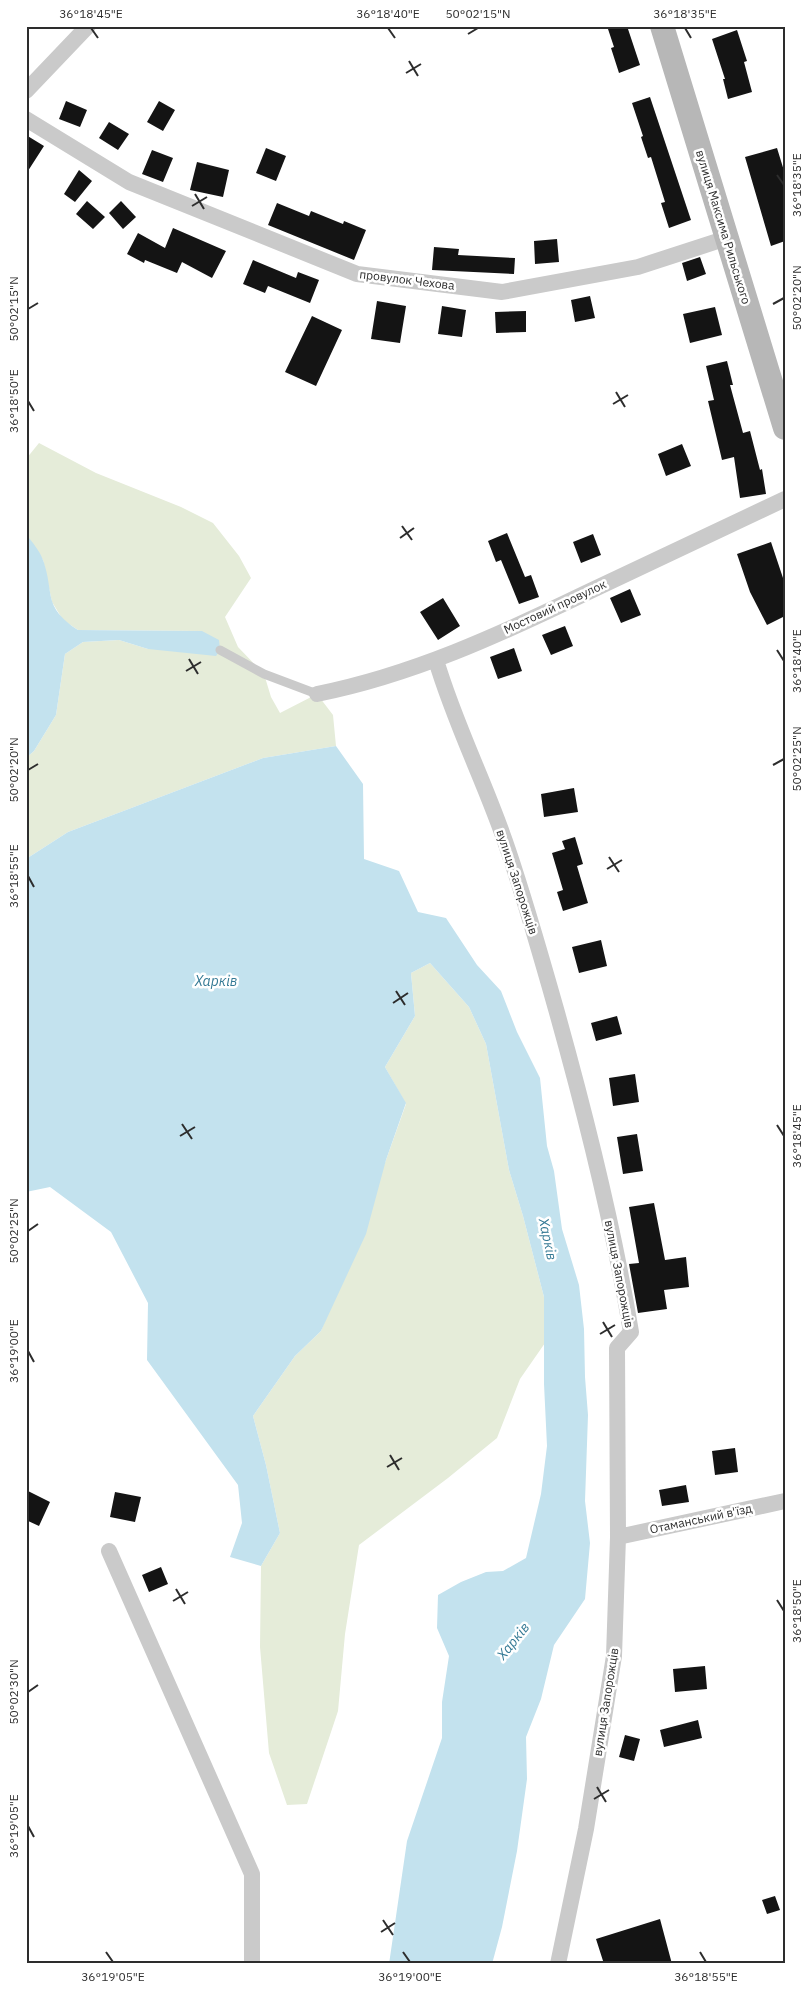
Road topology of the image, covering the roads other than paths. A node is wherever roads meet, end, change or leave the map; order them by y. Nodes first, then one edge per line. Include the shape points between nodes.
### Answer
1 (88, 26) edge
2 (662, 26) edge
3 (26, 91) edge
4 (26, 119) edge
5 (726, 238) junction
6 (785, 428) edge
7 (785, 499) edge
8 (220, 650) dead end
9 (436, 660) junction
10 (317, 694) joint
11 (785, 1501) edge
12 (618, 1537) junction
13 (109, 1551) dead end
14 (252, 1964) edge
15 (558, 1964) edge

1 - 3 street
2 - 5 main road, вулиця Максима Рильського
4 - 5 street, провулок Чехова via 129,182 357,274 502,292 638,267
5 - 6 main road, вулиця Максима Рильського
7 - 9 street, Мостовий провулок
8 - 10 lane via 264,674
9 - 10 street, Мостовий провулок via 353,687
9 - 12 street, вулиця Запорожців via 516,875 576,1080 620,1263 631,1332 618,1348
11 - 12 street, Отаманський в'їзд
12 - 15 street, вулиця Запорожців via 614,1656 586,1829
13 - 14 street via 252,1874

